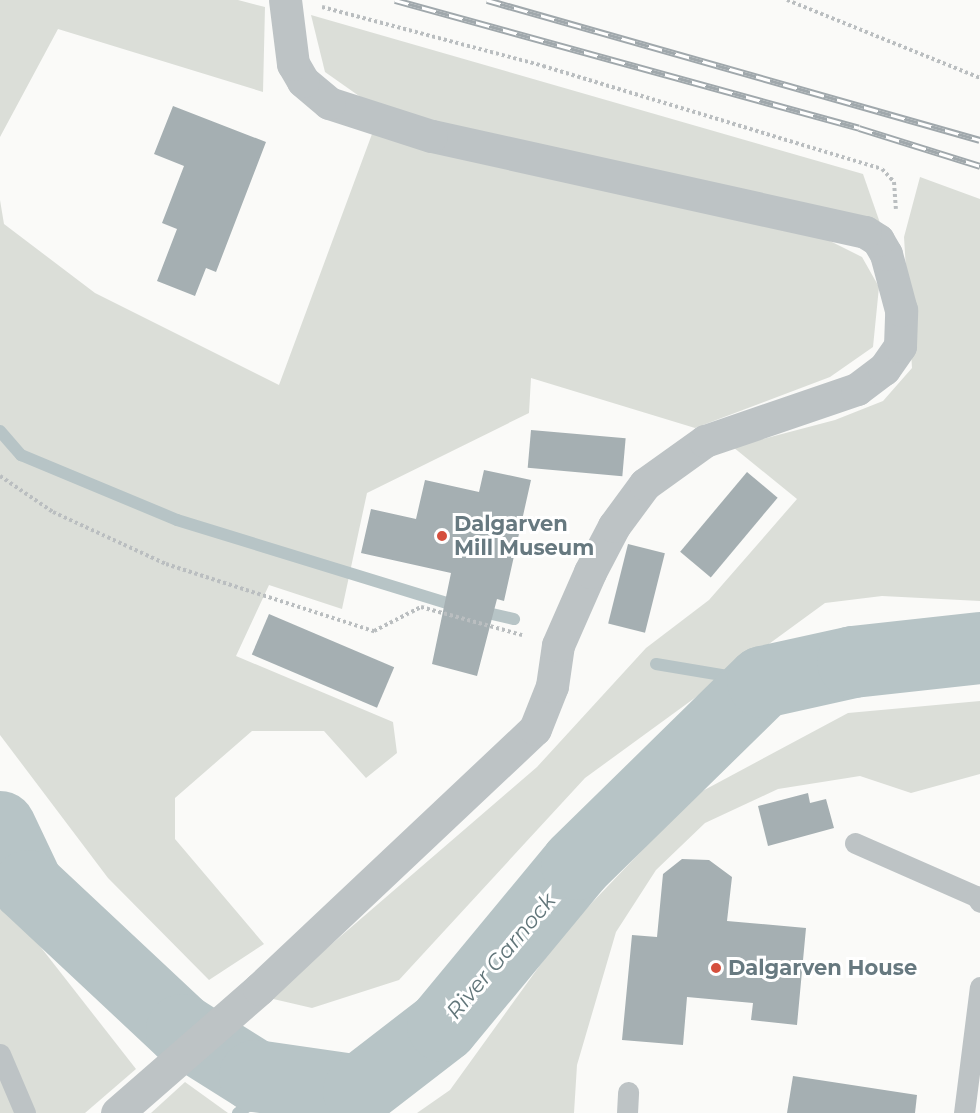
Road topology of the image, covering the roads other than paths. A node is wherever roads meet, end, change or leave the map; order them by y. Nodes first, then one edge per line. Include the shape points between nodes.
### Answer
1 (296, 10) edge
2 (855, 843) dead end
3 (980, 902) edge
4 (980, 987) edge
5 (0, 1054) edge
6 (120, 1111) edge
7 (25, 1113) edge
8 (964, 1113) edge

1 - 6 street via 293,64 303,81 329,103 431,136 865,232 878,240 886,254 901,310 900,346 884,369 856,389 705,441 645,484 614,526 558,645 552,686 535,729 259,989
2 - 3 lane via 976,896
4 - 8 lane
5 - 7 lane

